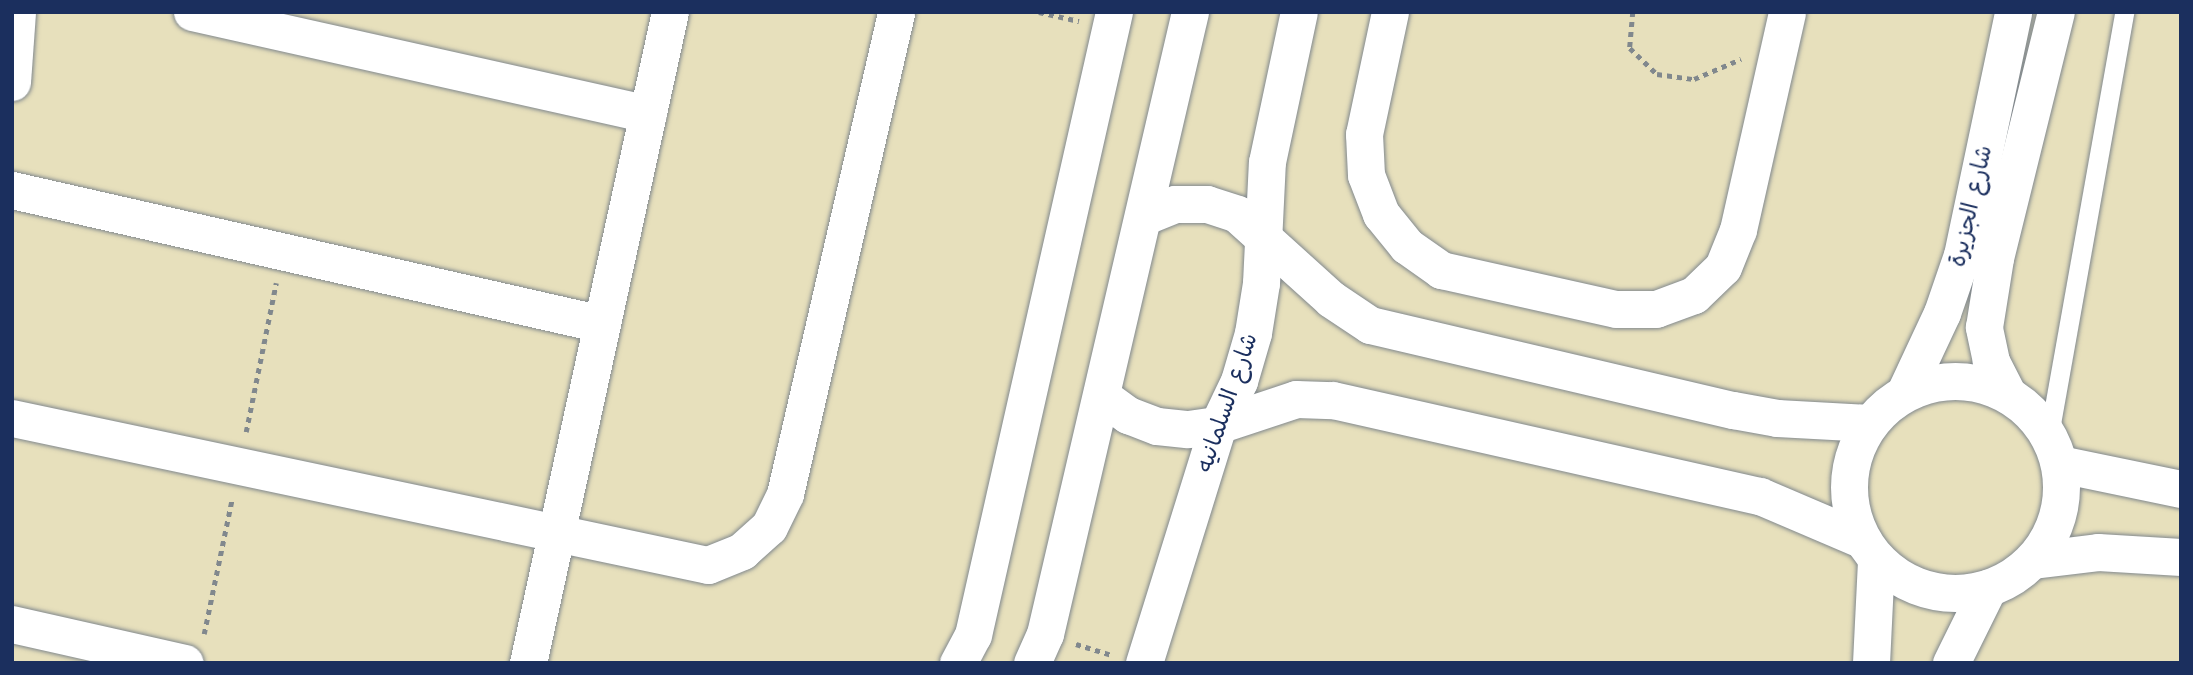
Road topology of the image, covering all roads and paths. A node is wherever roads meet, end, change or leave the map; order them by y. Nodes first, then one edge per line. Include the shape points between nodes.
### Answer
1 (17, 12) edge
2 (192, 12) edge
3 (670, 12) edge
4 (896, 12) edge
5 (1114, 12) edge
6 (1190, 12) edge
7 (1299, 12) edge
8 (1390, 12) edge
9 (1633, 12) edge
10 (2013, 12) edge
11 (2056, 12) edge
12 (2124, 12) edge
13 (1784, 25) edge
14 (12, 82) edge
15 (648, 114) junction
16 (12, 190) edge
17 (1145, 216) junction
18 (1262, 233) junction
19 (602, 324) junction
20 (1905, 392) junction
21 (2007, 393) junction
22 (1103, 397) junction
23 (12, 418) edge
24 (1869, 423) junction
25 (1218, 425) junction
26 (2054, 449) junction
27 (2181, 489) edge
28 (556, 533) junction
29 (1869, 549) junction
30 (2181, 557) edge
31 (2033, 560) junction
32 (1989, 588) junction
33 (12, 624) edge
34 (1039, 648) edge
35 (1133, 661) edge
36 (185, 663) edge
37 (528, 663) edge
38 (958, 663) edge
39 (1871, 663) edge
40 (1951, 663) edge

1 - 14 street
2 - 15 street
3 - 15 street
4 - 28 street via 785,495 769,527 741,551 708,565
5 - 38 street via 973,635
6 - 17 street
7 - 18 street, شارع السلمانيه via 1267,162
8 - 13 street via 1364,134 1366,175 1381,214 1407,246 1441,270 1616,309 1656,309 1694,295 1723,267 1738,230
9 - 13 path via 1630,48 1641,63 1675,80 1712,73
10 - 20 street, شارع الجزيرة via 1962,255 1942,313
11 - 21 street, شارع الجزيرة via 1995,258 1984,327 1991,361
12 - 26 lane
15 - 19 street
16 - 19 street
17 - 18 street via 1175,204 1207,204 1237,214
17 - 22 street
18 - 24 street via 1303,276 1370,325 1733,410 1777,418
18 - 25 street, شارع السلمانيه via 1253,333 1239,381
19 - 28 street
20 - 21 street via 1938,381 1973,381
20 - 24 street
21 - 26 street via 2031,410
22 - 25 street via 1128,415 1157,426 1188,429
22 - 34 street
23 - 28 street
24 - 29 street via 1855,450 1849,480 1851,510
25 - 29 street via 1296,399 1334,400 1760,496
25 - 35 street, شارع السلمانيه
26 - 27 street
26 - 31 street via 2062,498 2052,532
28 - 37 street
29 - 32 street via 1900,578 1928,590 1958,593
29 - 39 street
30 - 31 street via 2098,552
31 - 32 street
32 - 40 street
33 - 36 street
34 - 35 path

